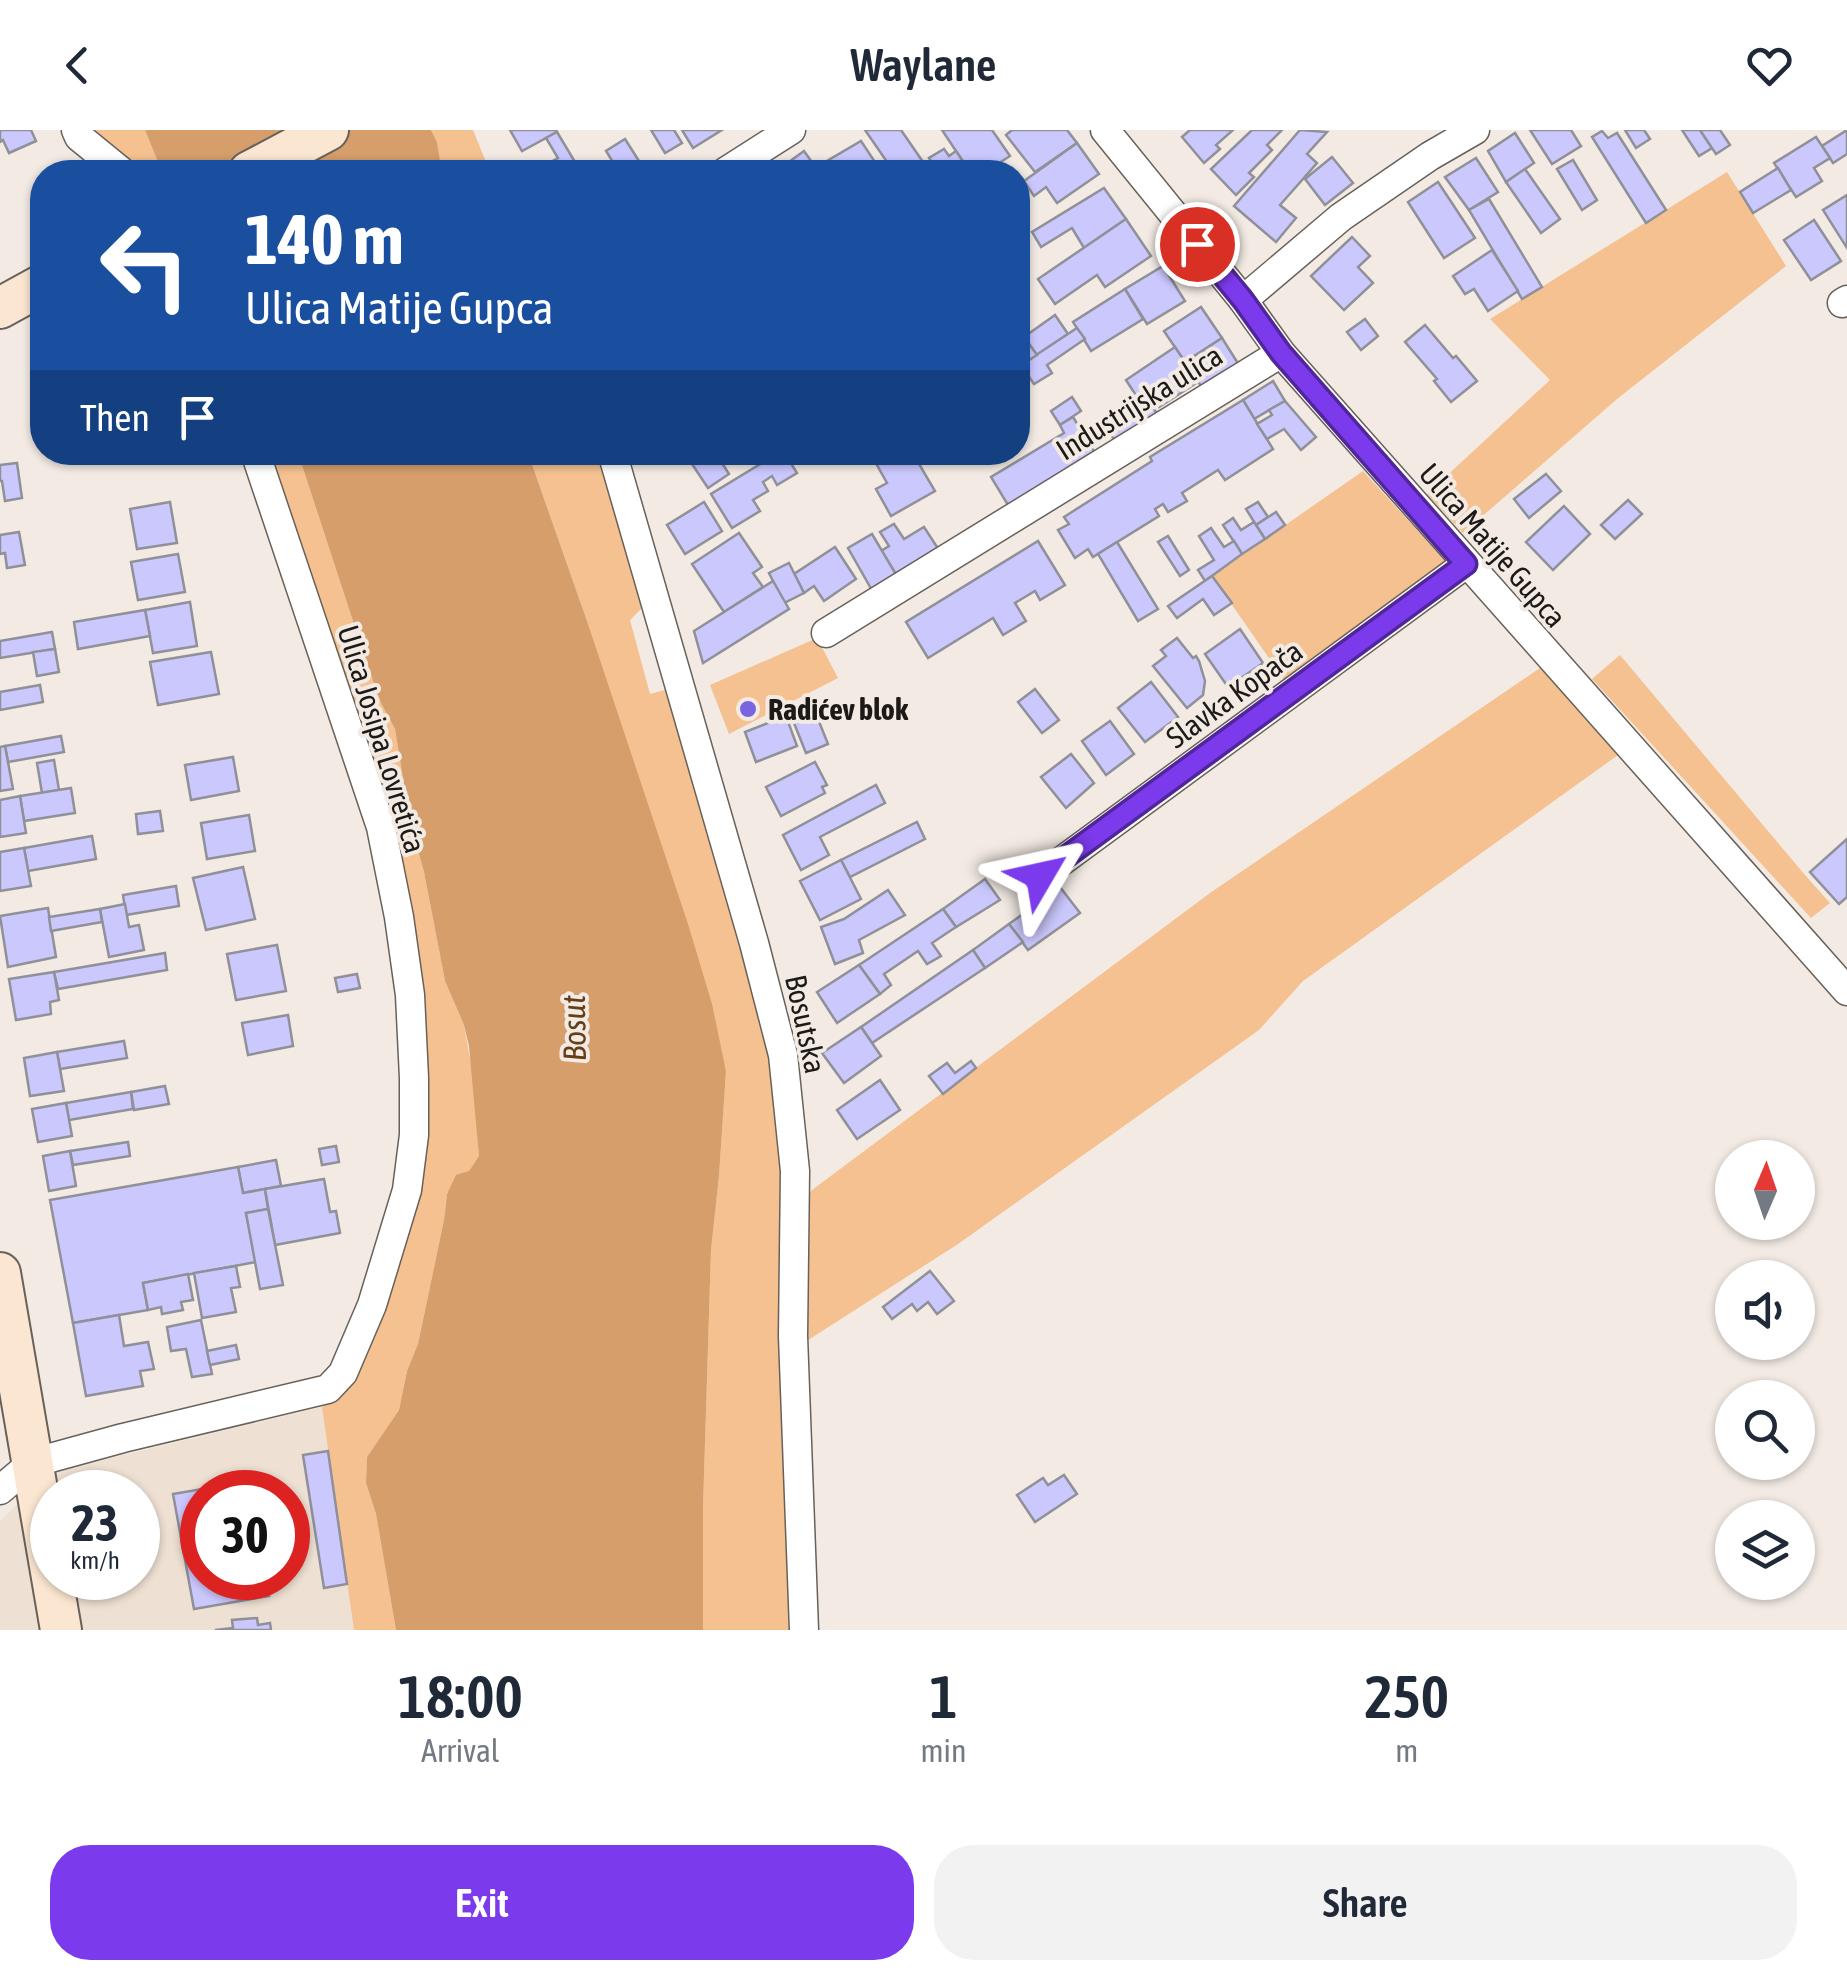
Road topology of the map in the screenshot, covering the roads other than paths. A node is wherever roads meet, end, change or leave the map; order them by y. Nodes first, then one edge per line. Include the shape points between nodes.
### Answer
1 (76, 130) edge
2 (328, 130) edge
3 (791, 130) edge
4 (1106, 130) edge
5 (1475, 130) edge
6 (107, 160) edge
7 (272, 160) edge
8 (744, 160) edge
9 (30, 292) edge
10 (1243, 300) junction
11 (0, 308) edge
12 (1281, 353) junction
13 (258, 465) edge
14 (616, 465) edge
15 (1466, 564) junction
16 (826, 632) dead end
17 (1040, 876) dead end
18 (1847, 991) edge
19 (0, 1273) edge
20 (32, 1463) junction
21 (0, 1490) edge
22 (61, 1630) edge
23 (804, 1630) edge

1 - 6 street
2 - 7 main road
3 - 8 street
4 - 10 street, Ulica Matije Gupca
5 - 10 street via 1341,217
9 - 11 main road
10 - 12 street, Ulica Matije Gupca
12 - 15 street, Ulica Matije Gupca
12 - 16 street, Industrijska ulica
13 - 20 street, Ulica Josipa Lovretića via 380,827 399,918 414,1078 407,1190 372,1305 343,1373 328,1389
14 - 23 street, Bosutska via 782,1055 795,1170 793,1336
15 - 17 street, Slavka Kopača
15 - 18 street, Ulica Matije Gupca
19 - 20 main road
20 - 21 street
20 - 22 main road

